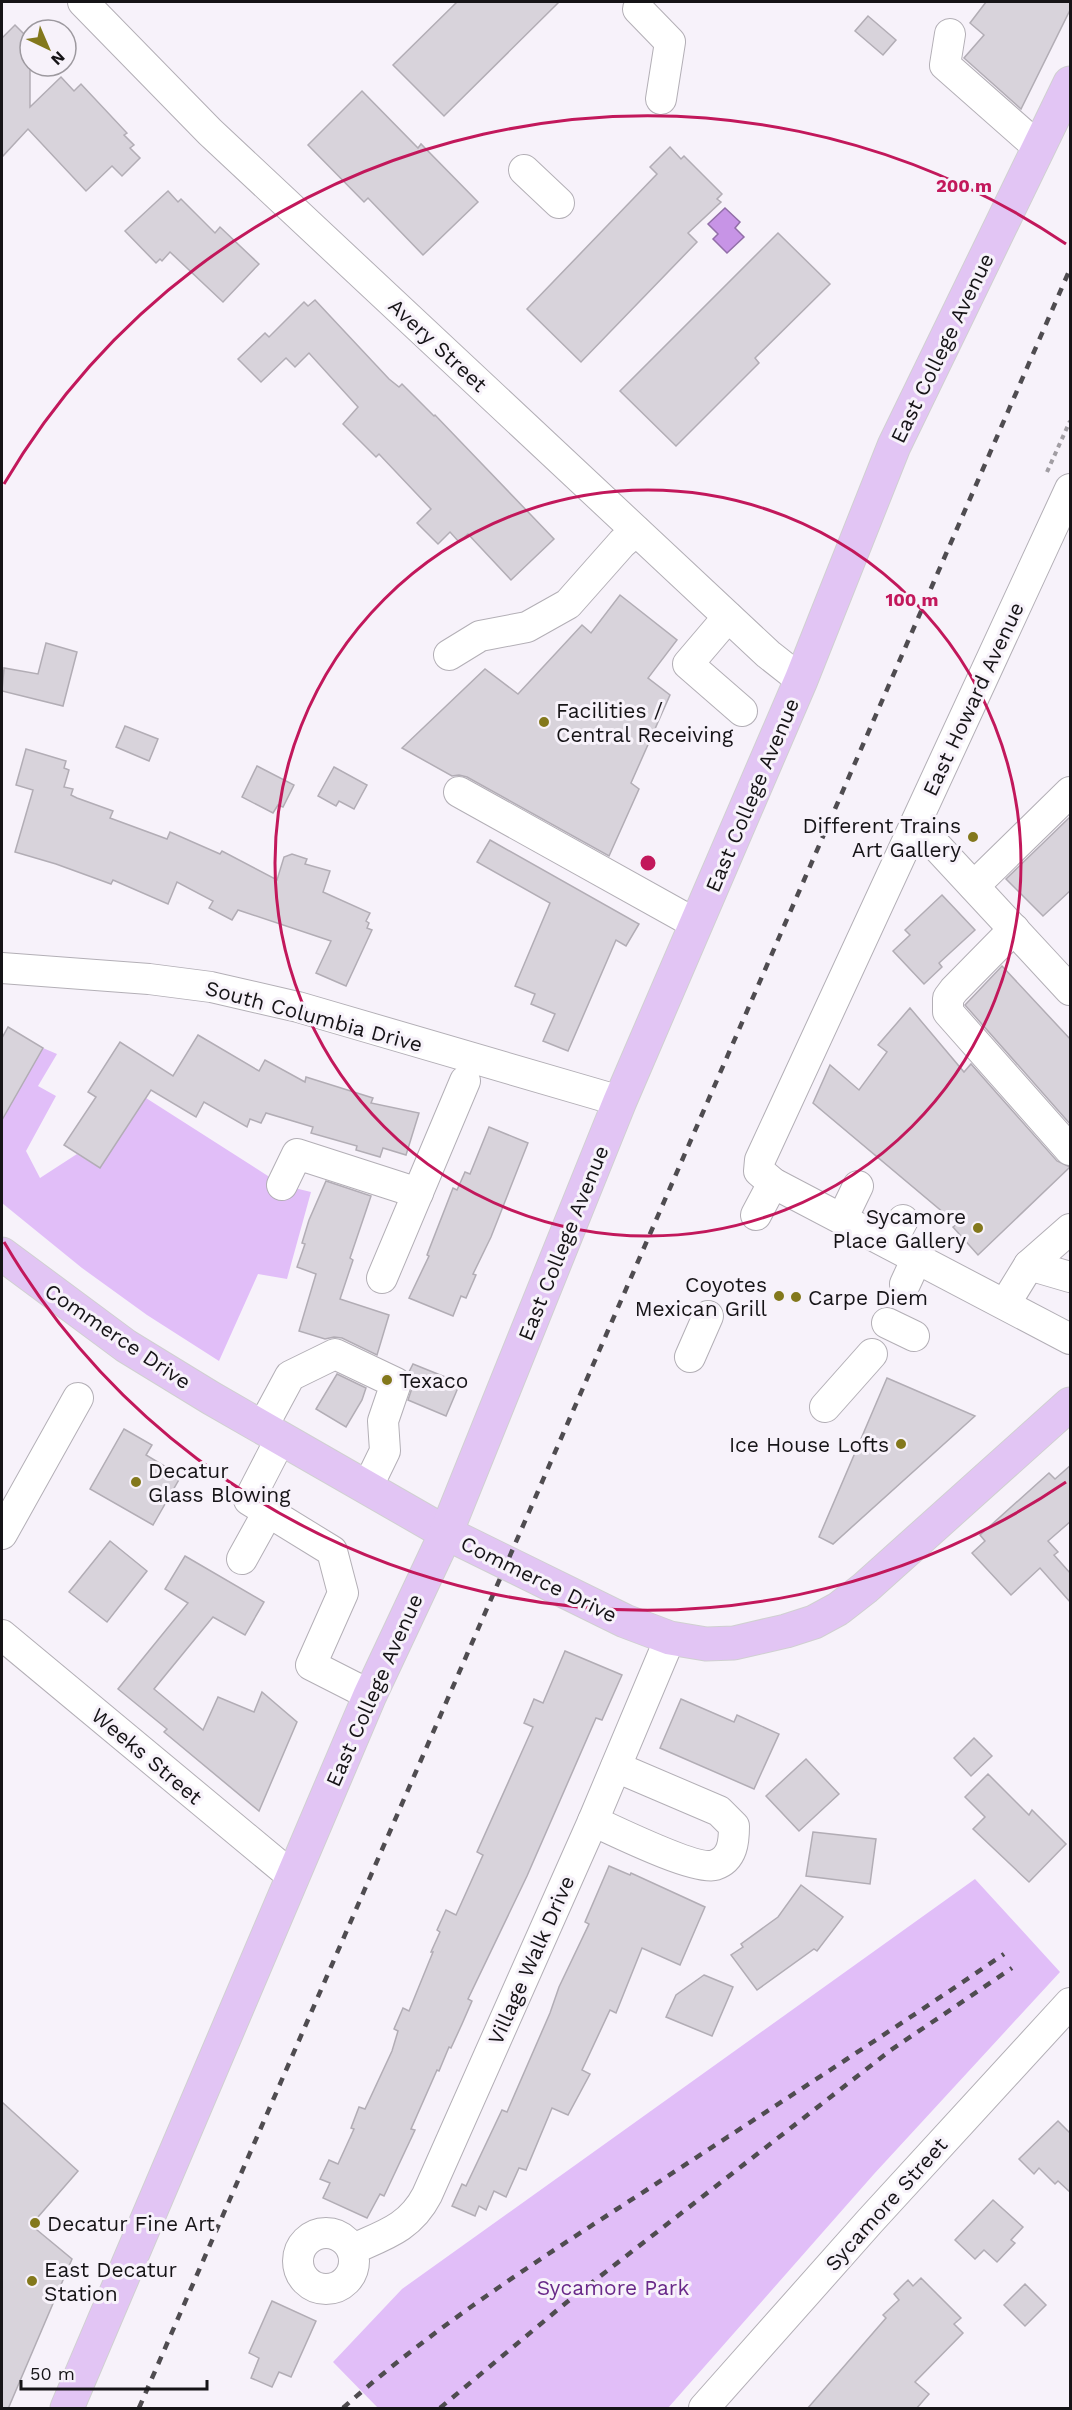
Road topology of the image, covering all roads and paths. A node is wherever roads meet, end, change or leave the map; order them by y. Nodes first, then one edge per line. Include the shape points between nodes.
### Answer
1 (83, 2) edge
2 (638, 9) dead end
3 (950, 34) dead end
4 (1071, 82) edge
5 (661, 99) dead end
6 (1039, 148) junction
7 (525, 170) dead end
8 (559, 203) dead end
9 (1071, 489) edge
10 (636, 531) junction
11 (728, 617) junction
12 (449, 655) dead end
13 (801, 681) junction
14 (742, 711) dead end
15 (459, 792) dead end
16 (1071, 792) edge
17 (916, 824) junction
18 (974, 886) junction
19 (696, 924) junction
20 (1014, 929) junction
21 (2, 969) edge
22 (1064, 971) edge
23 (465, 1081) dead end
24 (620, 1101) junction
25 (1071, 1150) edge
26 (766, 1177) junction
27 (282, 1185) dead end
28 (858, 1186) dead end
29 (418, 1193) junction
30 (756, 1215) dead end
31 (842, 1219) junction
32 (1071, 1229) edge
33 (2, 1254) edge
34 (1029, 1265) junction
35 (382, 1278) dead end
36 (1071, 1278) edge
37 (1005, 1304) junction
38 (708, 1316) dead end
39 (887, 1323) dead end
40 (914, 1336) dead end
41 (1071, 1339) edge
42 (872, 1354) dead end
43 (690, 1357) dead end
44 (78, 1398) dead end
45 (1071, 1404) edge
46 (825, 1407) dead end
47 (272, 1433) junction
48 (367, 1488) junction
49 (268, 1512) junction
50 (446, 1533) junction
51 (2, 1534) edge
52 (242, 1559) dead end
53 (2, 1635) edge
54 (670, 1638) junction
55 (370, 1695) junction
56 (616, 1767) junction
57 (593, 1821) junction
58 (293, 1877) junction
59 (1071, 2003) edge
60 (353, 2249) dead end
61 (68, 2409) edge
62 (704, 2409) edge

1 - 10 street, Avery Street via 219,140
2 - 5 street via 670,42
3 - 6 street via 945,65
4 - 6 main road, East College Avenue
6 - 13 main road, East College Avenue via 894,446
7 - 8 street
9 - 17 street, East Howard Avenue
10 - 11 street, Avery Street
10 - 12 street via 568,604 527,627 480,636
11 - 13 street, Avery Street
11 - 14 street via 688,664
13 - 19 main road, East College Avenue
15 - 19 street
16 - 18 street
17 - 18 street
17 - 26 street, East Howard Avenue via 760,1160
18 - 20 street
19 - 24 main road, East College Avenue
20 - 22 street
20 - 25 street via 962,980 948,998 948,1012
21 - 24 street, South Columbia Drive via 211,987 298,1007
23 - 29 street
24 - 50 main road, East College Avenue
26 - 30 street, East Howard Avenue
26 - 31 street
27 - 29 street via 297,1154
28 - 31 street
29 - 35 street
31 - 37 street via 897,1232 911,1271
32 - 34 street
33 - 47 main road, Commerce Drive via 126,1346
34 - 36 street
34 - 37 street
37 - 41 street
38 - 43 street
39 - 40 street
42 - 46 street
44 - 51 street
45 - 54 main road, Commerce Drive via 838,1609 814,1622 734,1643 706,1644
47 - 48 main road, Commerce Drive
47 - 48 street via 290,1376 335,1354 396,1383 383,1421 385,1451
47 - 49 street via 249,1500
48 - 50 main road, Commerce Drive
49 - 52 street
49 - 55 street via 332,1551 343,1593 311,1665
50 - 54 main road, Commerce Drive via 625,1621
50 - 55 main road, East College Avenue
53 - 58 street, Weeks Street
54 - 56 street, Village Walk Drive
55 - 58 main road, East College Avenue
56 - 57 street, Village Walk Drive
56 - 57 street via 719,1811 734,1826 734,1844 716,1865 696,1865
57 - 60 street, Village Walk Drive via 419,2210 399,2228
58 - 61 main road, East College Avenue
59 - 62 street, Sycamore Street

